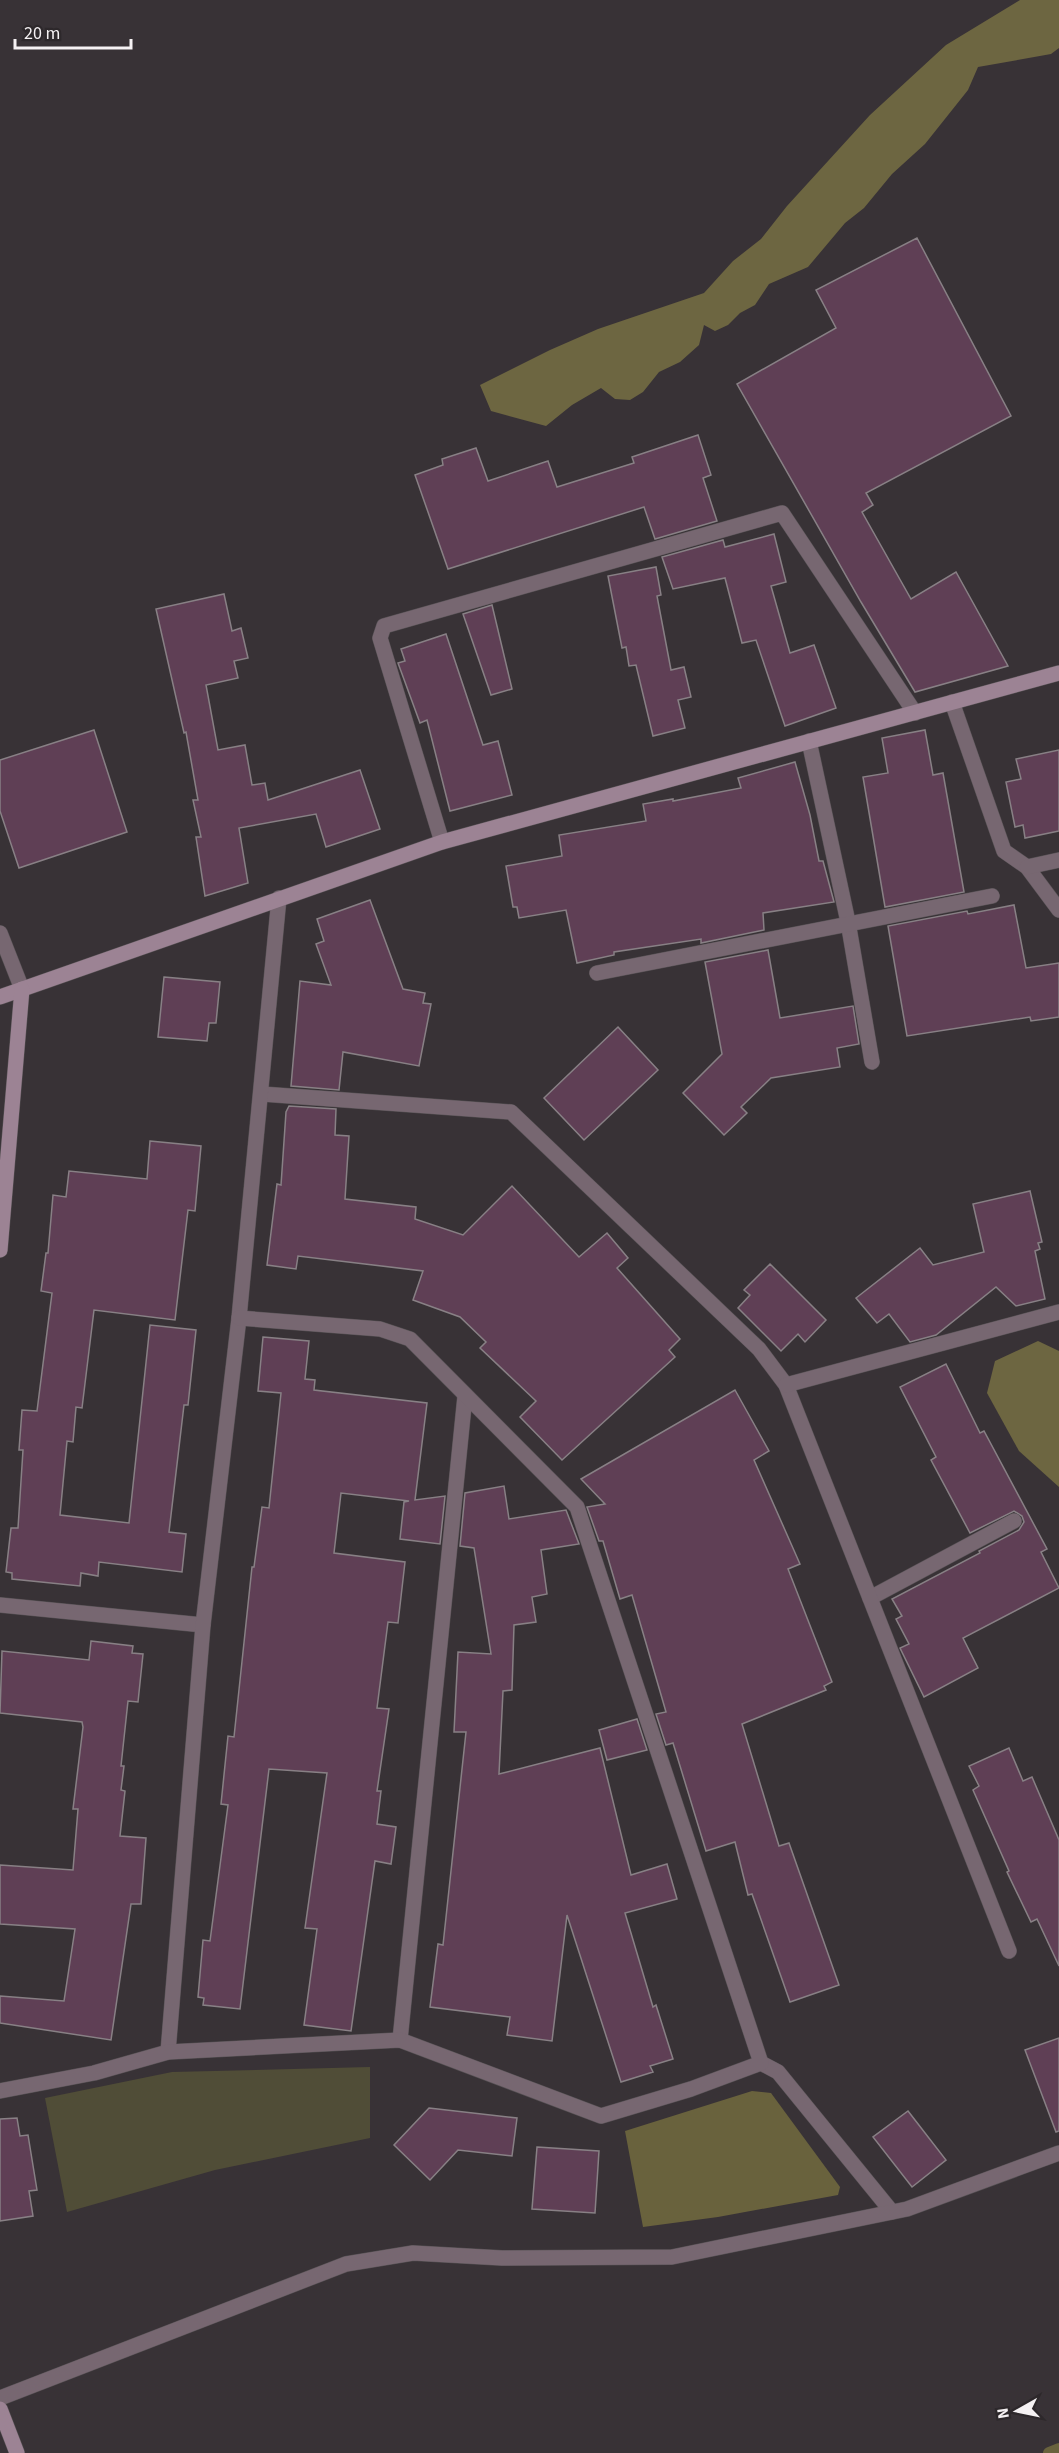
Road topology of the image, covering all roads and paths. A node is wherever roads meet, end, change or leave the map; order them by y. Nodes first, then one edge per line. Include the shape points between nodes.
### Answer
1 (1059, 673) edge
2 (952, 702) junction
3 (915, 713) junction
4 (809, 741) junction
5 (442, 842) junction
6 (1059, 860) edge
7 (1027, 867) junction
8 (992, 896) dead end
9 (279, 898) junction
10 (1059, 910) edge
11 (849, 922) junction
12 (0, 933) edge
13 (597, 973) dead end
14 (22, 989) junction
15 (0, 997) edge
16 (872, 1062) dead end
17 (262, 1094) junction
18 (0, 1250) edge
19 (1059, 1312) edge
20 (239, 1318) junction
21 (786, 1385) junction
22 (465, 1396) junction
23 (1014, 1521) dead end
24 (870, 1598) junction
25 (0, 1605) edge
26 (202, 1625) junction
27 (1009, 1951) dead end
28 (400, 2040) junction
29 (168, 2052) junction
30 (761, 2064) junction
31 (0, 2091) edge
32 (1059, 2153) edge
33 (892, 2212) junction
34 (0, 2398) edge
35 (0, 2409) edge
36 (17, 2453) edge

1 - 2 street
2 - 3 street
2 - 7 street via 1004,851
3 - 4 street
3 - 5 street via 782,513 384,626 380,638
4 - 5 street
4 - 11 street
5 - 9 street
6 - 7 street
7 - 10 street
8 - 11 street
9 - 14 street
9 - 17 street
11 - 13 street
11 - 16 street
12 - 14 street
14 - 15 street
14 - 18 street
17 - 20 street
17 - 21 street via 511,1112 759,1349
19 - 21 street
20 - 22 street via 380,1329 410,1339
20 - 26 street
21 - 24 street
22 - 28 street
22 - 30 street via 577,1507
23 - 24 street
24 - 27 street
25 - 26 street
26 - 29 street
28 - 29 street
28 - 30 street via 602,2116
29 - 31 street via 94,2073
30 - 33 street via 778,2072
32 - 33 street
33 - 34 street via 672,2257 501,2258 413,2253 346,2264
35 - 36 street

